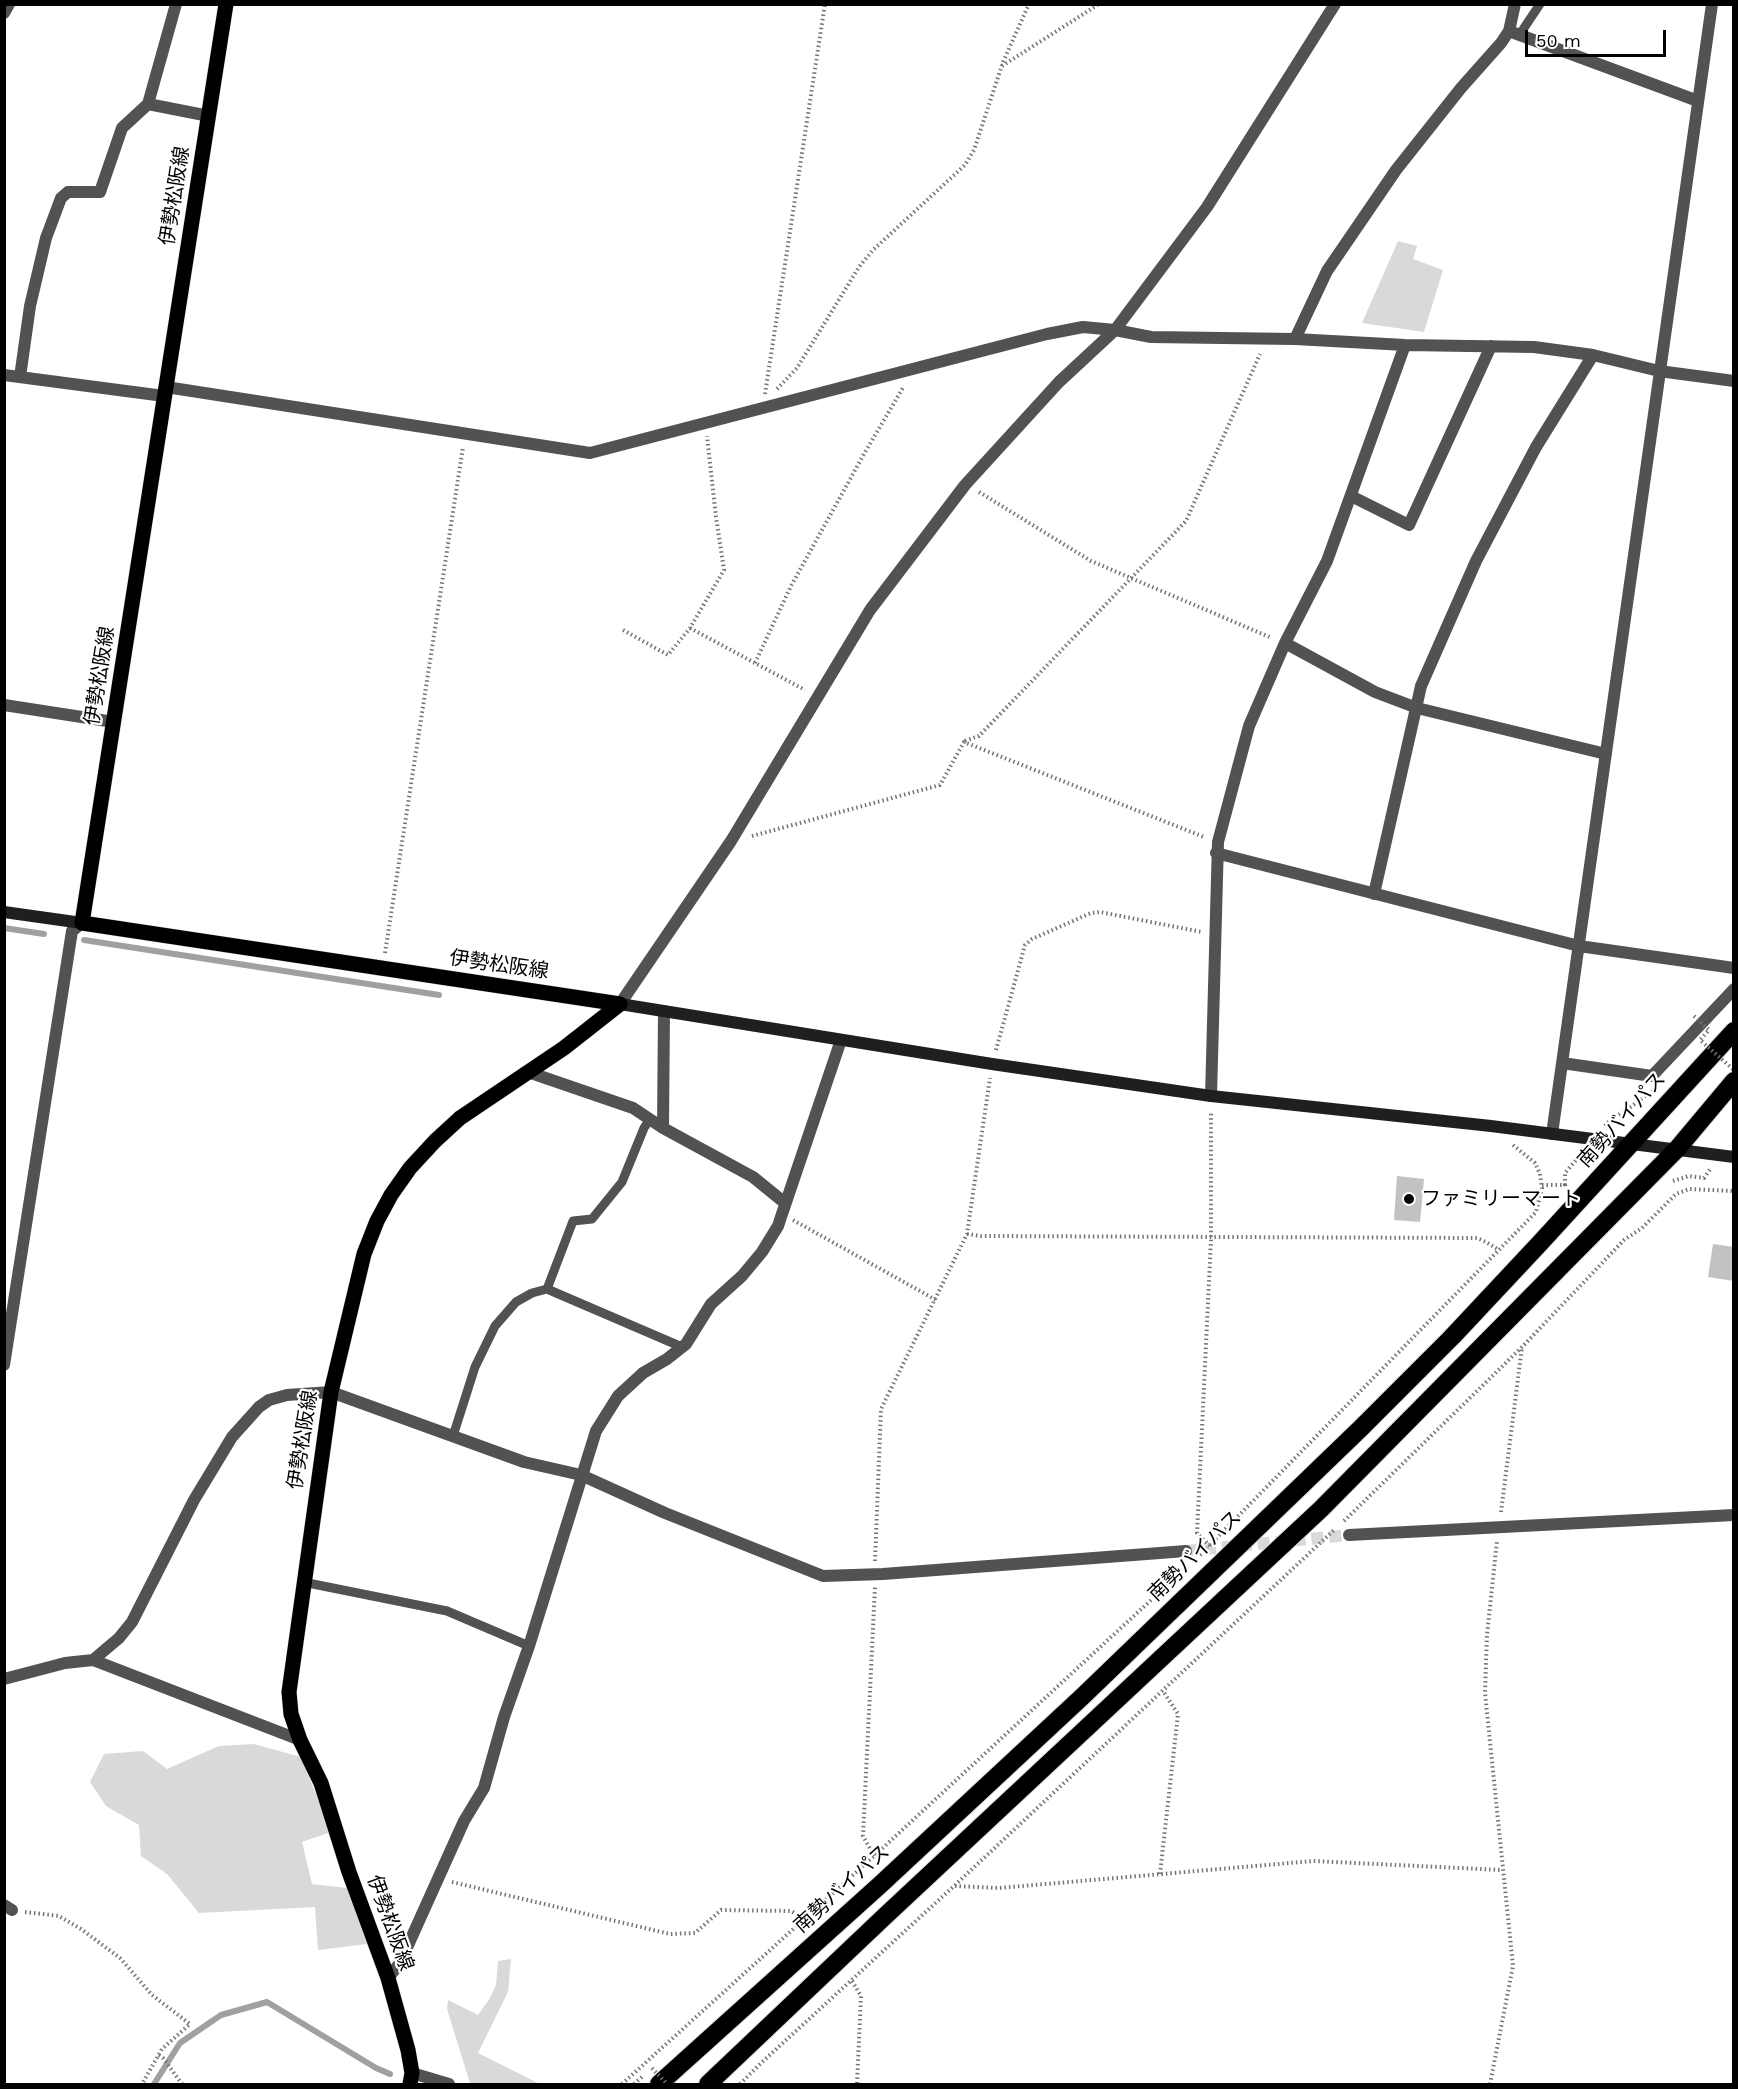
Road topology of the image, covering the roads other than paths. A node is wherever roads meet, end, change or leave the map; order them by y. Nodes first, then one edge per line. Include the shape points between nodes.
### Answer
1 (9, 4) edge
2 (176, 4) edge
3 (226, 4) edge
4 (1335, 4) edge
5 (1515, 4) edge
6 (1540, 4) edge
7 (1712, 4) edge
8 (4, 13) edge
9 (1515, 33) junction
10 (1698, 101) junction
11 (148, 104) junction
12 (209, 116) junction
13 (1115, 330) junction
14 (1295, 339) junction
15 (1405, 345) junction
16 (1491, 346) junction
17 (1593, 355) junction
18 (1659, 370) junction
19 (4, 375) edge
20 (20, 377) junction
21 (1734, 381) edge
22 (165, 392) junction
23 (1351, 496) junction
24 (1285, 643) junction
25 (4, 705) edge
26 (1417, 708) junction
27 (114, 722) junction
28 (1606, 754) junction
29 (1217, 848) junction
30 (1374, 894) junction
31 (4, 912) edge
32 (82, 923) junction
33 (1579, 946) junction
34 (1734, 968) edge
35 (1734, 989) edge
36 (620, 1004) junction
37 (664, 1011) junction
38 (1734, 1031) edge
39 (841, 1040) junction
40 (1562, 1064) junction
41 (528, 1072) junction
42 (1734, 1082) edge
43 (1211, 1096) junction
44 (650, 1119) junction
45 (663, 1128) junction
46 (1552, 1134) junction
47 (1631, 1143) junction
48 (1677, 1149) junction
49 (1734, 1157) edge
50 (783, 1208) junction
51 (547, 1289) junction
52 (682, 1347) junction
53 (4, 1365) edge
54 (331, 1392) junction
55 (453, 1436) junction
56 (581, 1475) junction
57 (1734, 1515) edge
58 (1348, 1535) tunnel mouth
59 (1186, 1551) tunnel mouth
60 (303, 1582) junction
61 (529, 1646) junction
62 (93, 1660) junction
63 (4, 1679) edge
64 (300, 1740) junction
65 (388, 1978) junction
66 (655, 2076) edge
67 (411, 2079) edge
68 (448, 2085) edge
69 (708, 2085) edge

1 - 8 street
2 - 11 street
3 - 12 main road, 伊勢松阪線
4 - 13 street via 1207,207
5 - 9 street
6 - 9 lane
7 - 10 street
9 - 10 street
9 - 14 street via 1461,88 1396,170 1327,271
10 - 18 street
11 - 12 street
11 - 20 street via 122,128 100,192 68,192 61,198 46,237 30,306
12 - 22 main road, 伊勢松阪線
13 - 14 street via 1151,337
13 - 22 street via 1083,327 1056,332 590,453
13 - 36 street via 1059,382 964,485 870,610 731,842
14 - 15 street
15 - 16 street
15 - 23 street
16 - 17 street
16 - 23 street via 1409,525
17 - 18 street
17 - 26 street via 1536,447 1476,561 1421,686
18 - 21 street
18 - 28 street
19 - 20 street
20 - 22 street via 84,387
22 - 27 main road, 伊勢松阪線
23 - 24 street via 1327,561
24 - 26 street via 1375,692
24 - 29 street via 1249,726
25 - 27 street
26 - 28 street
26 - 30 street
27 - 32 main road, 伊勢松阪線
28 - 33 street
29 - 30 street
29 - 43 street
30 - 33 street
31 - 32 street
32 - 36 main road, 伊勢松阪線
32 - 53 street via 72,931
33 - 34 street
33 - 40 street
35 - 40 street via 1652,1076
36 - 37 street
36 - 41 main road, 伊勢松阪線
37 - 39 street
37 - 45 street
38 - 47 highway, 南勢バイパス
39 - 43 street
39 - 50 street
40 - 46 street
41 - 44 street via 633,1108
41 - 54 main road, 伊勢松阪線 via 460,1118 410,1168 390,1195 364,1254
42 - 48 highway
43 - 46 street
44 - 45 street
44 - 51 lane via 622,1182 592,1219 573,1221
45 - 50 street via 753,1177
46 - 47 street
47 - 48 street
47 - 66 highway, 南勢バイパス via 1452,1337 1075,1704 880,1884
48 - 49 street
48 - 69 highway via 1321,1509
50 - 52 street via 778,1226 762,1252 711,1304
51 - 52 lane
51 - 55 lane via 516,1302 495,1326 475,1367
52 - 56 street via 643,1373 618,1396 596,1431
54 - 55 street
54 - 60 main road, 伊勢松阪線
54 - 62 street via 269,1400 232,1437 194,1500 132,1622
55 - 56 street via 524,1462
56 - 59 street via 823,1576
56 - 61 street
57 - 58 street
60 - 61 lane via 447,1611
60 - 64 main road, 伊勢松阪線 via 289,1692
61 - 65 street via 484,1788 464,1821 400,1963
62 - 63 street
62 - 64 street
64 - 65 main road, 伊勢松阪線 via 321,1783
65 - 67 main road, 伊勢松阪線 via 408,2050
67 - 68 street

